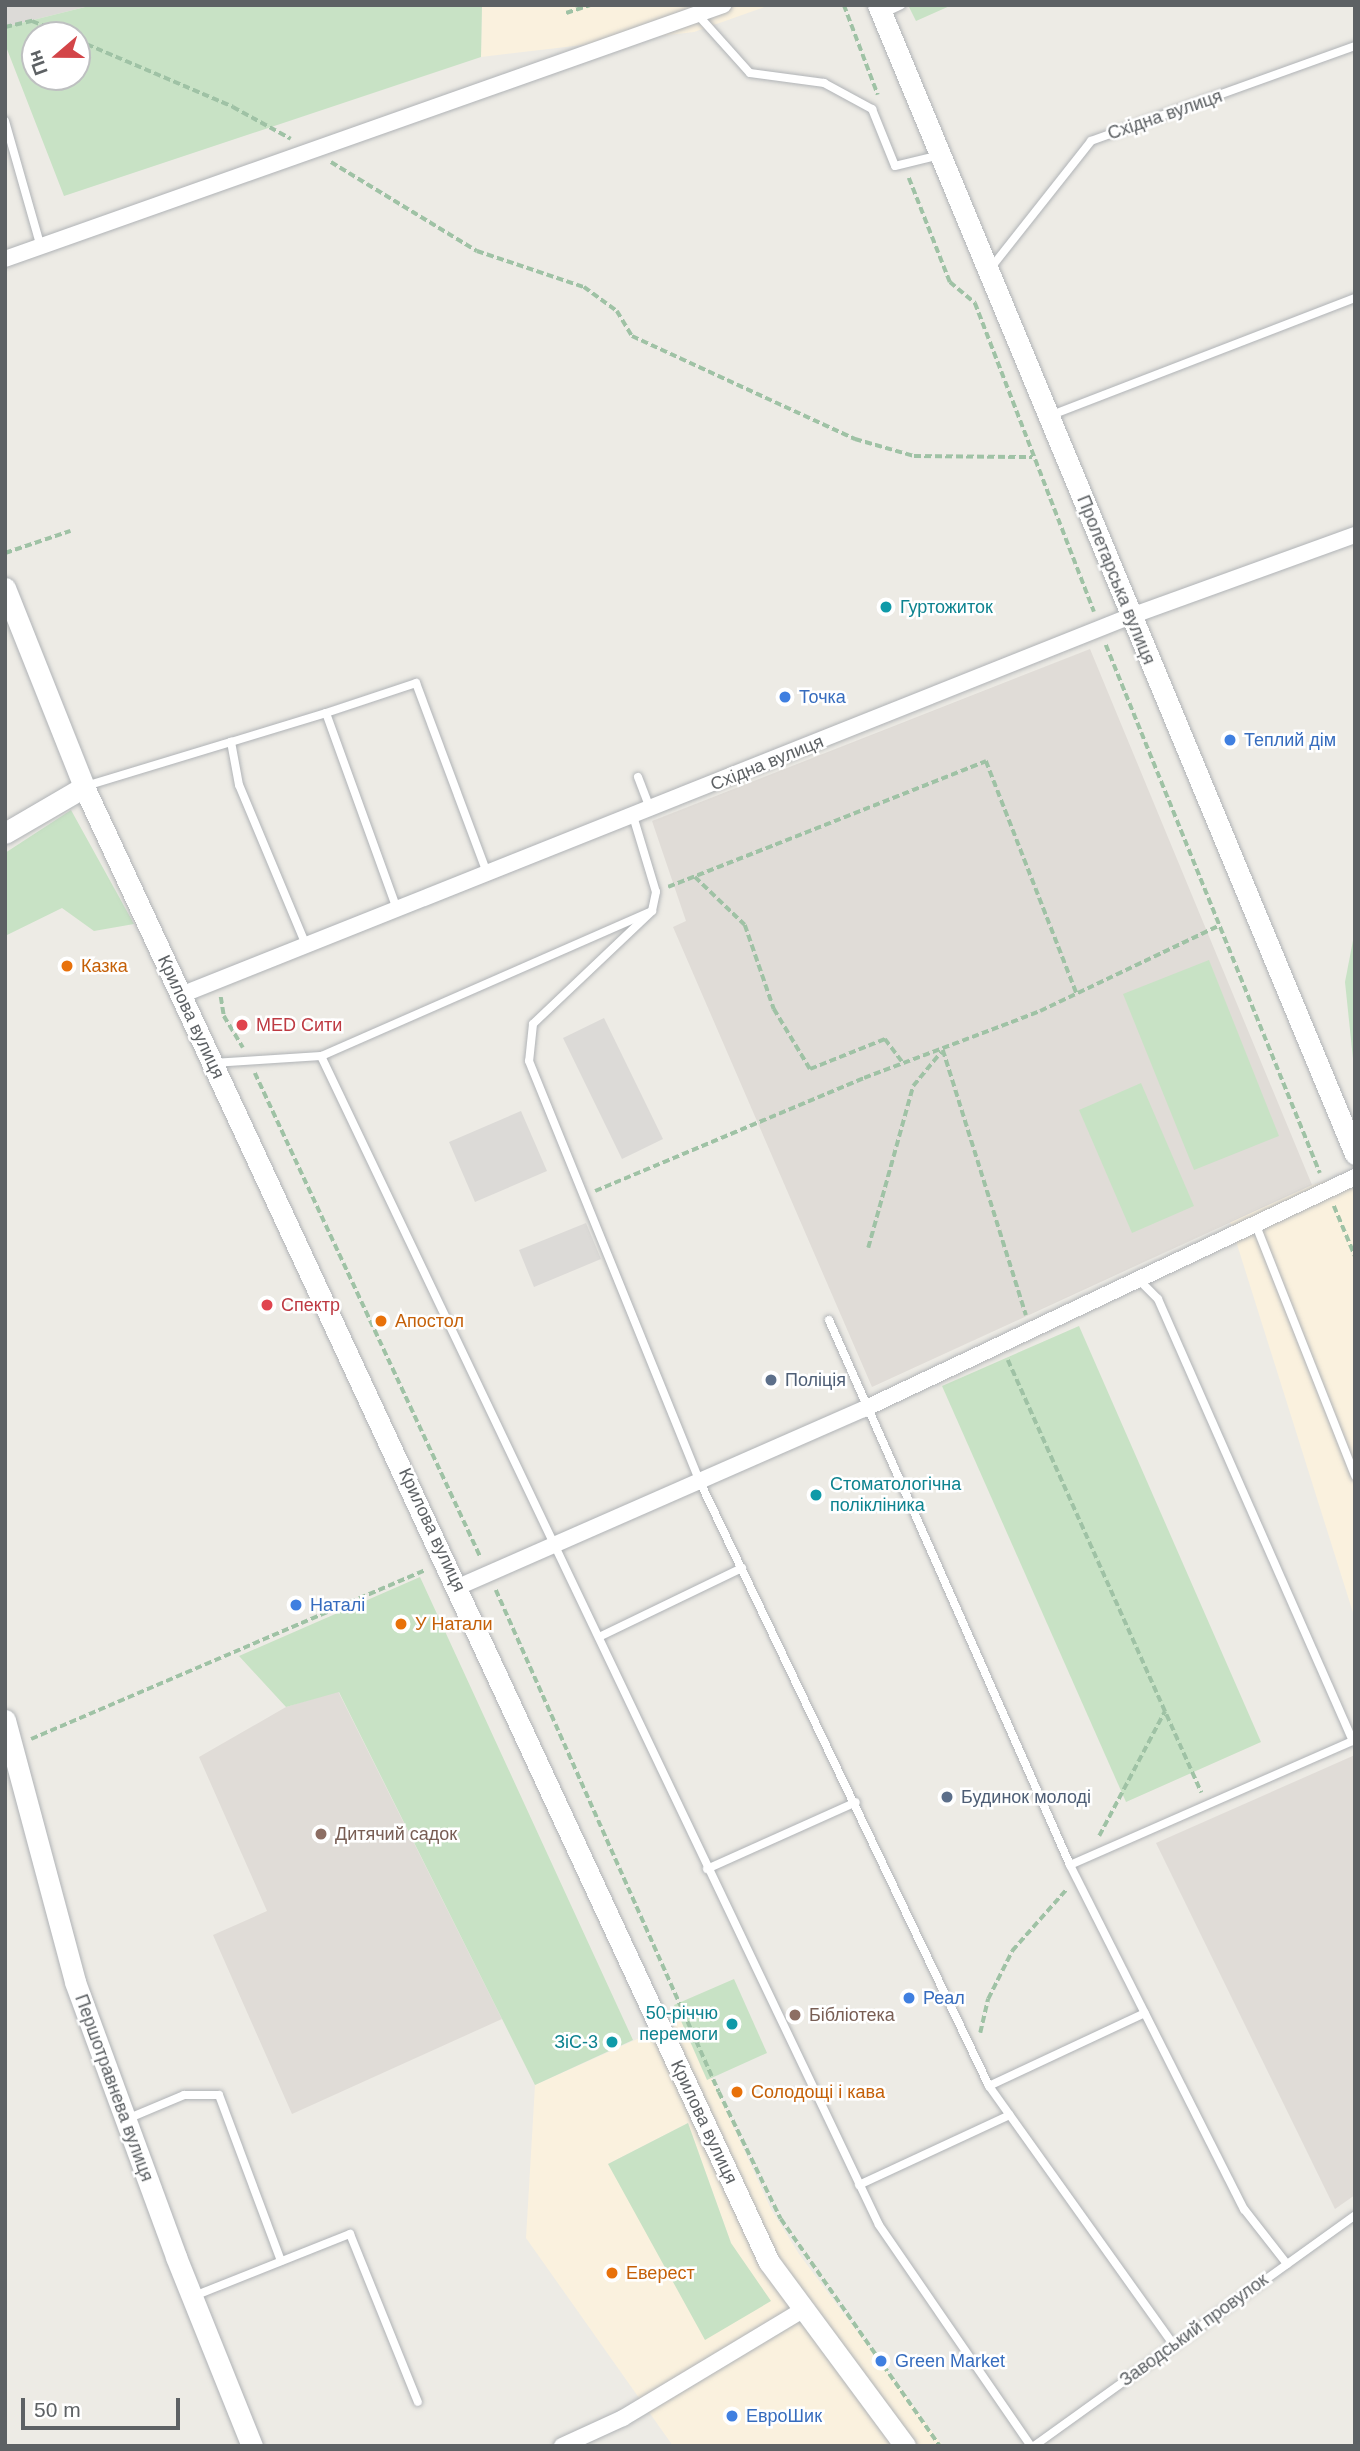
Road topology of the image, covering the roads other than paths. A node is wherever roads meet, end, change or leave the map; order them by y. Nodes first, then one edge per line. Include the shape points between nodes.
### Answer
1 (723, 5) edge
2 (901, 5) edge
3 (880, 10) edge
4 (697, 14) junction
5 (1355, 46) edge
6 (5, 121) edge
7 (940, 155) junction
8 (40, 244) junction
9 (5, 258) edge
10 (989, 271) junction
11 (1355, 298) edge
12 (1049, 416) junction
13 (1355, 535) edge
14 (5, 589) edge
15 (1131, 617) junction
16 (11, 623) edge
17 (326, 713) junction
18 (231, 742) junction
19 (638, 777) dead end
20 (84, 787) junction
21 (650, 809) junction
22 (633, 816) junction
23 (5, 833) edge
24 (487, 874) junction
25 (397, 909) junction
26 (652, 911) junction
27 (306, 945) junction
28 (181, 995) junction
29 (321, 1056) junction
30 (213, 1063) junction
31 (1355, 1154) edge
32 (1355, 1177) edge
33 (1255, 1223) junction
34 (1138, 1279) junction
35 (829, 1320) dead end
36 (864, 1409) junction
37 (1355, 1475) edge
38 (700, 1482) junction
39 (557, 1547) junction
40 (742, 1569) junction
41 (458, 1587) junction
42 (599, 1637) junction
43 (5, 1720) edge
44 (1354, 1741) edge
45 (856, 1802) junction
46 (1070, 1865) junction
47 (707, 1868) junction
48 (1145, 2012) junction
49 (989, 2086) junction
50 (1010, 2115) junction
51 (125, 2119) junction
52 (859, 2185) junction
53 (1351, 2217) edge
54 (1355, 2228) edge
55 (281, 2261) junction
56 (1287, 2264) junction
57 (192, 2297) junction
58 (803, 2310) junction
59 (1174, 2345) junction
60 (418, 2402) dead end
61 (251, 2446) edge
62 (562, 2446) edge
63 (905, 2446) edge
64 (1032, 2446) edge

1 - 4 street
2 - 3 lane
3 - 7 street, Пролетарська вулиця
4 - 7 lane via 750,73 824,83 872,109 895,166
4 - 8 street
5 - 10 lane, Східна вулиця via 1091,141
6 - 8 lane
7 - 10 street, Пролетарська вулиця
8 - 9 street
10 - 12 street, Пролетарська вулиця
11 - 12 lane
12 - 15 street, Пролетарська вулиця
13 - 15 street, Східна вулиця
14 - 16 street, Крилова вулиця
15 - 21 street, Східна вулиця
15 - 31 street, Пролетарська вулиця
16 - 20 street, Крилова вулиця
17 - 18 lane
17 - 24 lane via 416,684
17 - 25 lane
18 - 20 lane
18 - 27 lane via 239,785
19 - 21 lane
20 - 23 street
20 - 28 street, Крилова вулиця
21 - 22 street, Східна вулиця
22 - 24 street, Східна вулиця
22 - 26 lane via 656,892
24 - 25 street, Східна вулиця
25 - 27 street, Східна вулиця
26 - 29 lane
26 - 38 lane via 533,1024 529,1061
27 - 28 street, Східна вулиця
28 - 30 street, Крилова вулиця
29 - 30 lane
29 - 39 lane
30 - 41 street, Крилова вулиця
32 - 33 street
33 - 34 street
33 - 37 lane
34 - 36 street
34 - 44 lane via 1158,1299
35 - 36 lane
36 - 38 street
36 - 46 lane
38 - 39 street
38 - 40 lane
39 - 41 street
39 - 42 lane
40 - 42 lane
40 - 45 lane
41 - 58 street, Крилова вулиця via 769,2262
42 - 47 lane
43 - 51 street, Першотравнева вулиця via 75,1982
44 - 46 lane
45 - 47 lane
45 - 49 lane
46 - 48 lane
47 - 52 lane
48 - 49 lane
48 - 56 lane via 1244,2209
49 - 50 lane
50 - 52 lane
50 - 59 lane
51 - 55 lane via 184,2095 219,2095
51 - 57 street, Першотравнева вулиця
52 - 64 lane via 879,2225
53 - 54 lane
53 - 56 lane, Заводський провулок
55 - 57 lane
55 - 60 lane via 350,2234
56 - 59 lane, Заводський провулок
57 - 61 street, Першотравнева вулиця
58 - 62 street via 623,2418
58 - 63 street, Крилова вулиця
59 - 64 lane, Заводський провулок

